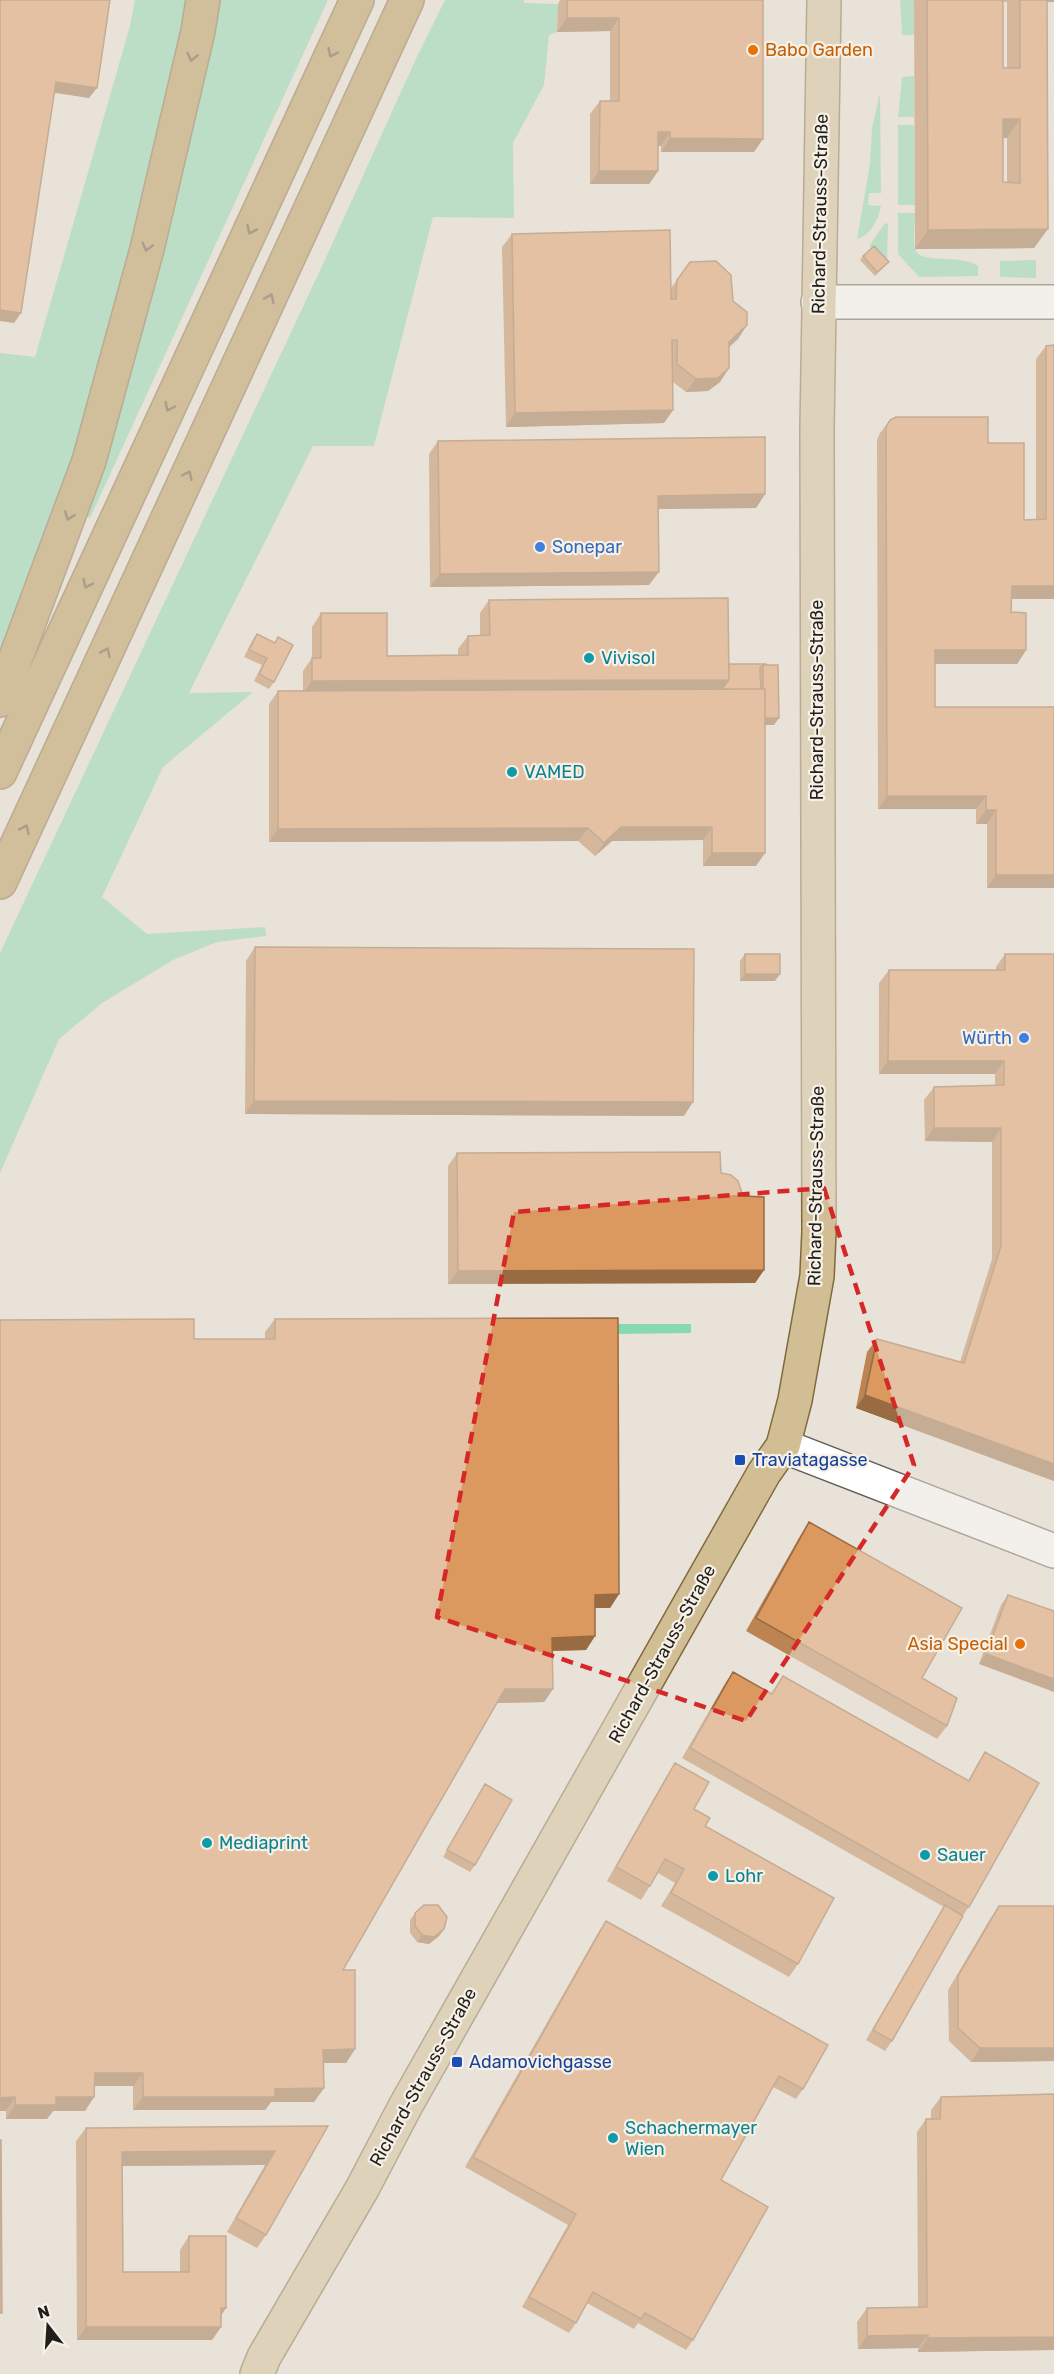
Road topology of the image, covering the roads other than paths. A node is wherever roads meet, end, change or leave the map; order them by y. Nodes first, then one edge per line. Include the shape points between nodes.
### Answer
1 (203, 0) edge
2 (357, 0) edge
3 (407, 0) edge
4 (824, 0) edge
5 (818, 302) junction
6 (1054, 302) edge
7 (0, 700) edge
8 (0, 772) edge
9 (0, 882) edge
10 (783, 1446) junction
11 (1054, 1551) edge
12 (257, 2374) edge

1 -> 7 highway via 147,249 89,461
2 -> 8 highway
9 -> 3 highway
4 - 5 main road, Richard-Strauss-Straße
5 - 6 street
5 - 10 main road, Richard-Strauss-Straße via 818,1254 803,1355
10 - 11 street
10 - 12 main road, Richard-Strauss-Straße via 764,1473

